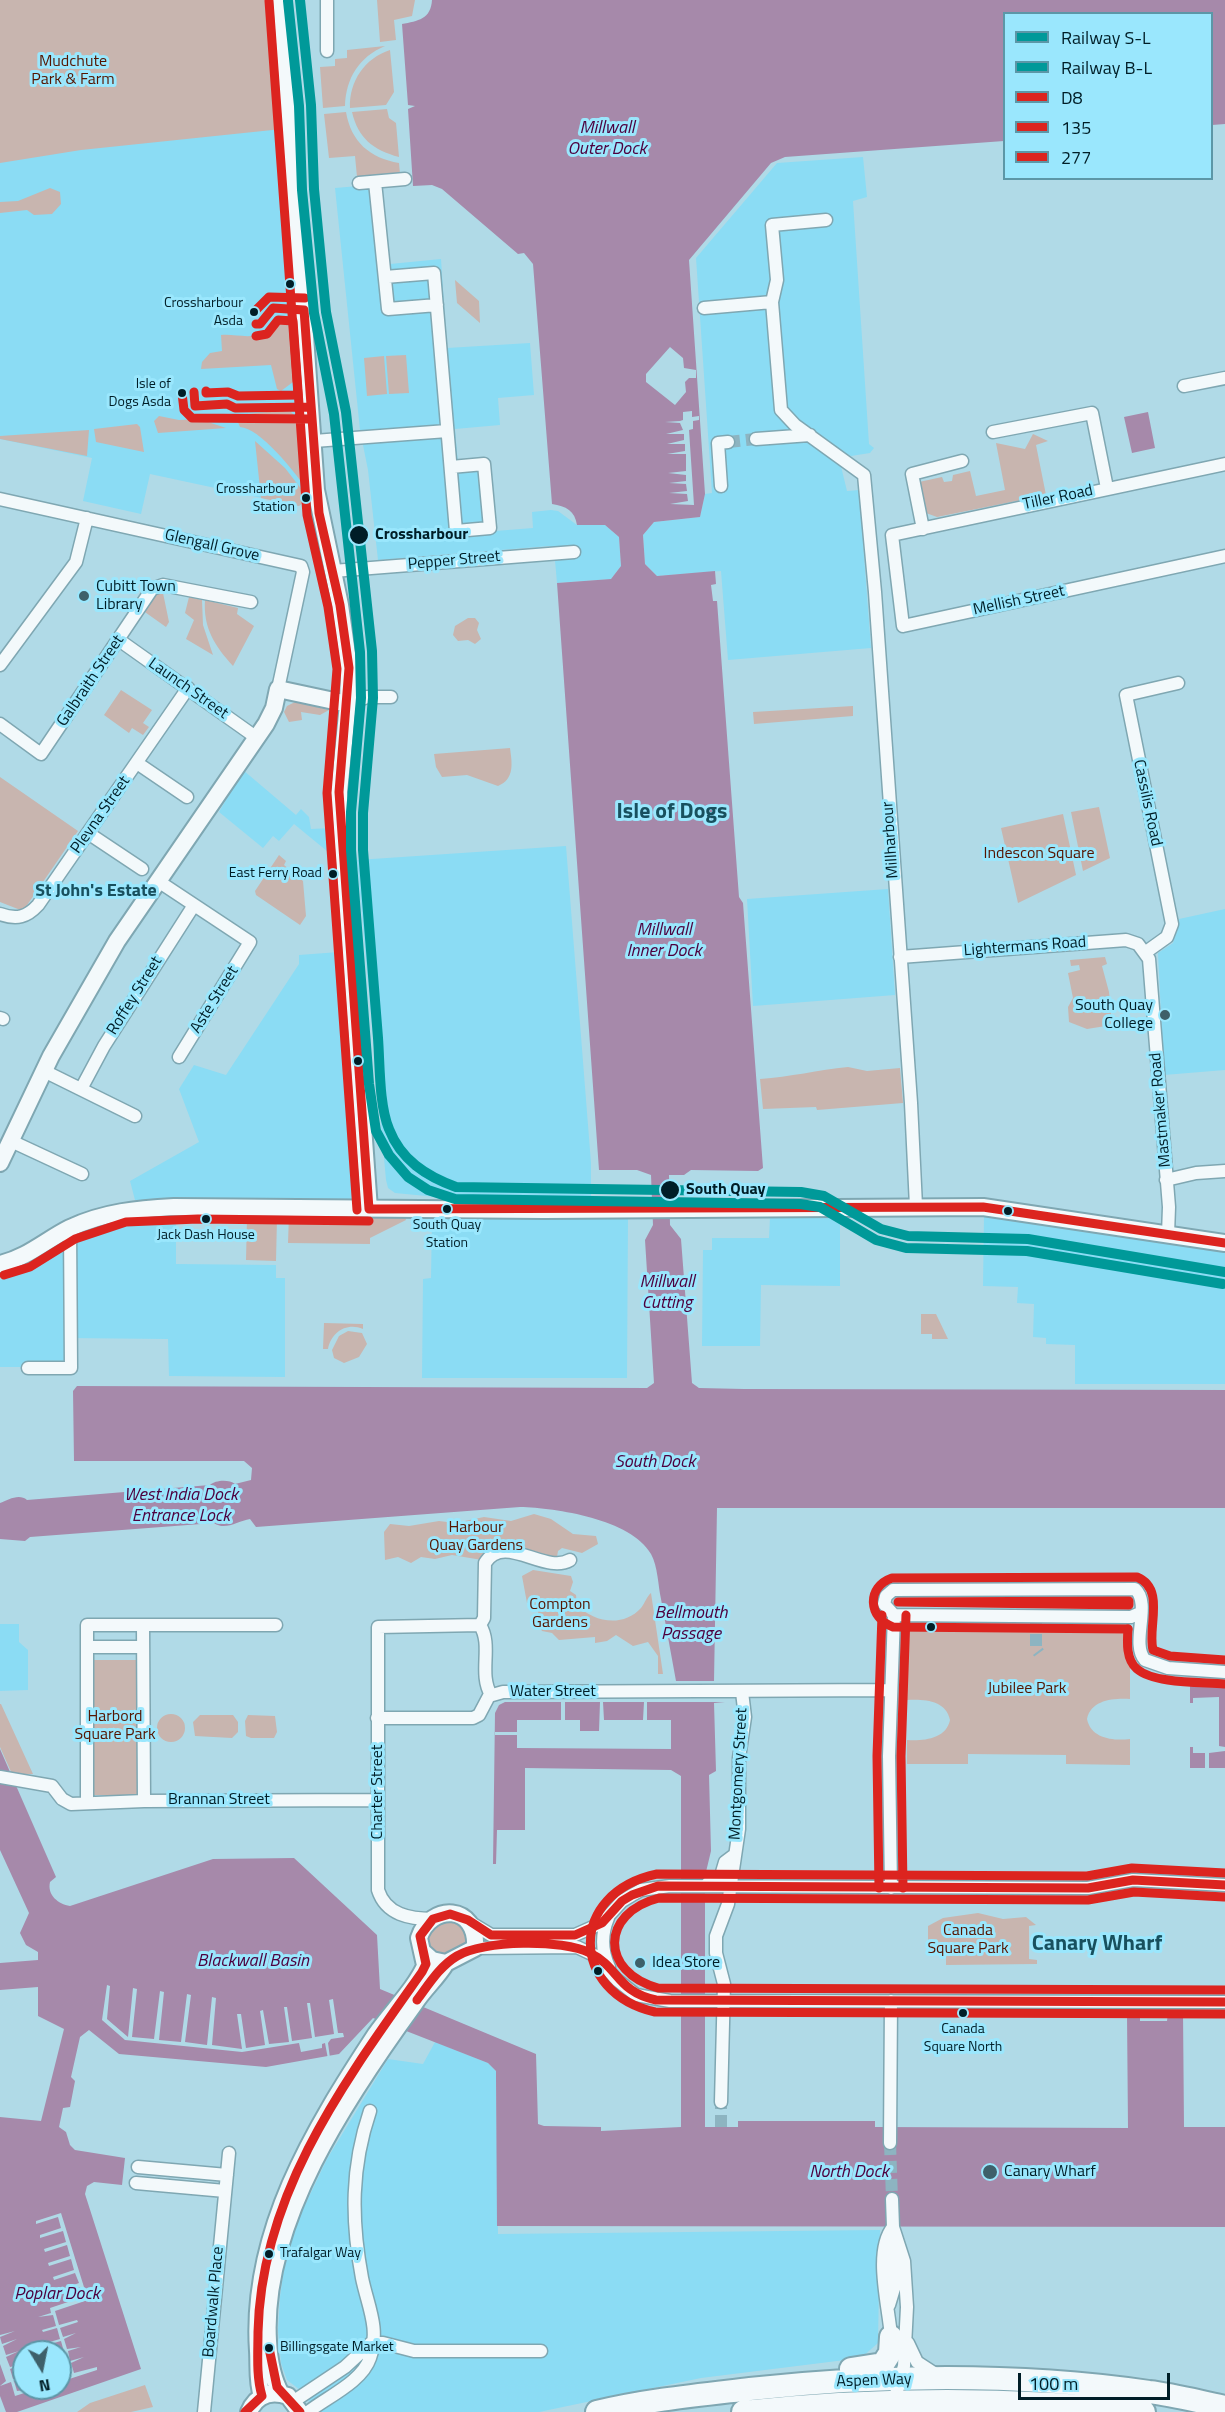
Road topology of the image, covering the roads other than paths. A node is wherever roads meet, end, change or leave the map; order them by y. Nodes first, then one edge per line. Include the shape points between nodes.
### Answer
1 (281, 0) edge
2 (327, 0) edge
3 (327, 51) dead end
4 (405, 180) dead end
5 (375, 182) junction
6 (359, 183) dead end
7 (826, 220) dead end
8 (385, 277) junction
9 (772, 302) junction
10 (437, 305) junction
11 (704, 308) dead end
12 (1225, 378) edge
13 (1184, 386) dead end
14 (447, 431) junction
15 (993, 432) dead end
16 (810, 435) junction
17 (756, 439) tunnel mouth
18 (314, 441) junction
19 (728, 442) dead end
20 (962, 461) dead end
21 (1225, 464) edge
22 (451, 467) junction
23 (722, 486) dead end
24 (1107, 488) junction
25 (0, 499) edge
26 (87, 518) junction
27 (923, 529) junction
28 (892, 535) joint
29 (574, 552) dead end
30 (1225, 556) edge
31 (333, 571) junction
32 (252, 602) dead end
33 (119, 640) junction
34 (0, 664) edge
35 (1178, 683) dead end
36 (188, 688) junction
37 (278, 689) junction
38 (391, 697) dead end
39 (348, 704) junction
40 (0, 724) edge
41 (257, 738) junction
42 (137, 763) junction
43 (187, 796) dead end
44 (88, 833) junction
45 (142, 869) dead end
46 (158, 881) junction
47 (194, 905) junction
48 (0, 914) edge
49 (1146, 951) junction
50 (900, 957) junction
51 (179, 1057) dead end
52 (44, 1071) junction
53 (81, 1089) junction
54 (135, 1116) dead end
55 (11, 1141) junction
56 (0, 1163) edge
57 (1225, 1171) edge
58 (82, 1174) dead end
59 (1166, 1180) junction
60 (916, 1206) junction
61 (369, 1209) junction
62 (70, 1228) junction
63 (1168, 1234) junction
64 (1225, 1243) edge
65 (0, 1264) edge
66 (28, 1368) dead end
67 (570, 1560) dead end
68 (1140, 1613) junction
69 (894, 1615) junction
70 (143, 1625) junction
71 (276, 1625) dead end
72 (480, 1625) junction
73 (87, 1647) junction
74 (143, 1647) junction
75 (1225, 1672) edge
76 (890, 1690) junction
77 (742, 1692) junction
78 (491, 1695) junction
79 (377, 1718) junction
80 (6, 1778) edge
81 (378, 1800) junction
82 (144, 1801) junction
83 (87, 1802) junction
84 (733, 1856) junction
85 (733, 1874) junction
86 (712, 1884) junction
87 (1225, 1886) edge
88 (730, 1888) junction
89 (747, 1888) junction
90 (891, 1888) junction
91 (608, 1917) junction
92 (432, 1919) junction
93 (485, 1943) junction
94 (425, 1958) junction
95 (446, 1963) junction
96 (611, 1974) junction
97 (407, 1999) junction
98 (720, 2001) junction
99 (891, 2001) junction
100 (1225, 2002) edge
101 (383, 2037) junction
102 (721, 2102) tunnel mouth
103 (370, 2111) dead end
104 (890, 2143) tunnel mouth
105 (229, 2153) dead end
106 (138, 2167) dead end
107 (226, 2175) junction
108 (136, 2183) dead end
109 (225, 2191) junction
110 (892, 2199) tunnel mouth
111 (891, 2230) junction
112 (907, 2307) junction
113 (889, 2309) junction
114 (899, 2338) junction
115 (371, 2343) junction
116 (541, 2351) dead end
117 (902, 2380) junction
118 (959, 2380) junction
119 (262, 2396) junction
120 (1225, 2397) edge
121 (292, 2402) edge
122 (894, 2402) junction
123 (1148, 2402) edge
124 (637, 2404) junction
125 (1225, 2407) edge
126 (204, 2412) edge
127 (248, 2412) edge
128 (308, 2412) edge
129 (597, 2412) edge
130 (743, 2412) edge

1 - 18 street
2 - 3 street
4 - 5 street
5 - 6 street
5 - 8 street
7 - 9 street via 772,225 777,280
8 - 10 street via 434,273
8 - 10 street via 388,309
9 - 11 street
9 - 16 street via 781,410
10 - 14 street
12 - 13 street
14 - 18 street
14 - 22 street
15 - 24 street via 1092,413
16 - 17 street
16 - 50 street, Millharbour via 864,475
18 - 31 street via 319,513
19 - 23 street via 718,443
20 - 27 street via 912,474
21 - 24 street, Tiller Road
22 - 22 street via 456,531 490,528 484,464
24 - 27 street, Tiller Road
25 - 26 street, Glengall Grove
26 - 34 street via 76,562
26 - 37 street, Glengall Grove via 301,566 303,572
27 - 28 street, Tiller Road
28 - 30 street, Mellish Street via 903,626
29 - 31 street, Pepper Street
31 - 39 street via 349,668
32 - 33 street, Galbraith Street via 163,585 152,589
33 - 36 street, Launch Street
33 - 40 street, Galbraith Street via 41,754
35 - 49 street, Cassilis Road via 1126,695 1172,924 1167,937
36 - 41 street, Launch Street
36 - 42 street, Plevna Street
37 - 39 street
37 - 41 street via 274,708
38 - 39 street via 367,697
39 - 61 street via 339,792 340,826
41 - 46 street
42 - 43 street
42 - 44 street, Plevna Street
44 - 45 street
44 - 48 street, Plevna Street via 29,914 17,918
46 - 47 street
46 - 52 street via 117,941
47 - 51 street, Aste Street via 250,942
47 - 53 street, Roffey Street via 116,1025
49 - 50 street, Lightermans Road via 1126,940
49 - 59 street, Mastmaker Road
50 - 60 street, Millharbour
52 - 53 street
52 - 55 street
53 - 54 street
55 - 56 street
55 - 58 street
57 - 59 street
59 - 63 street, Mastmaker Road
60 - 61 street
60 - 63 street via 992,1208
61 - 62 street via 218,1206 124,1210
62 - 65 street via 25,1256
62 - 66 street via 71,1368
63 - 64 street
67 - 72 street via 557,1565 518,1553 492,1556 485,1563 484,1618
68 - 69 street via 1131,1617
68 - 69 street via 1142,1600 1135,1589 893,1590 886,1596 886,1608
68 - 75 street via 1141,1654 1145,1660 1168,1668
69 - 76 street
70 - 71 street
70 - 73 street via 87,1625
70 - 74 street
72 - 78 street via 485,1636 486,1682
72 - 79 street, Charter Street via 378,1627
73 - 74 street
73 - 83 street
74 - 82 street
76 - 77 street, Water Street
76 - 90 street
77 - 78 street, Water Street
77 - 84 street, Montgomery Street via 739,1829
78 - 79 street, Water Street via 473,1718
79 - 81 street, Charter Street
80 - 83 street, Brannan Street via 52,1786 71,1804
81 - 82 street, Brannan Street
81 - 92 street, Charter Street via 380,1897 399,1914
82 - 83 street, Brannan Street
84 - 85 street, Montgomery Street
84 - 86 street, Montgomery Street via 725,1862 722,1877
85 - 88 street, Montgomery Street
85 - 89 street
86 - 88 street
86 - 91 street via 641,1890 622,1901
87 - 90 street via 1133,1880 1075,1888
88 - 89 street
88 - 98 street, Montgomery Street via 716,1936 724,1984
89 - 90 street
91 - 93 street via 575,1935
91 - 96 street via 603,1929 603,1950
92 - 93 street via 450,1914 471,1923
92 - 94 street via 420,1935
93 - 95 street
93 - 96 street via 576,1947 594,1955
94 - 95 street
94 - 97 street
95 - 97 street
96 - 98 street via 636,1995 670,2001
97 - 101 street
98 - 99 street
98 - 102 street, Montgomery Street
99 - 100 street
99 - 104 street
101 - 119 street via 317,2131 275,2220 257,2305
101 - 121 street via 308,2175 286,2226 272,2283 268,2324 270,2361
103 - 115 street via 358,2146 354,2193 362,2279 374,2317
105 - 107 street, Boardwalk Place
106 - 107 street
107 - 109 street, Boardwalk Place
108 - 109 street
109 - 126 street, Boardwalk Place
110 - 111 street
111 - 112 street via 904,2262
111 - 113 street via 895,2285
112 - 113 street
112 - 114 street
113 - 114 street
114 - 117 street
114 - 118 street via 926,2370
114 - 124 highway via 883,2364 877,2366 718,2381
115 - 116 street via 414,2351
115 - 121 street via 345,2367
115 - 128 street via 370,2357 360,2373
117 - 118 highway, Aspen Way
117 - 122 street
117 - 124 highway, Aspen Way via 808,2383
118 - 123 highway, Aspen Way via 1050,2382
119 - 121 street
119 - 127 street
120 - 123 highway via 1192,2393
122 - 123 highway, Aspen Way
122 - 130 highway, Aspen Way
123 - 125 highway
124 - 129 highway, Aspen Way

